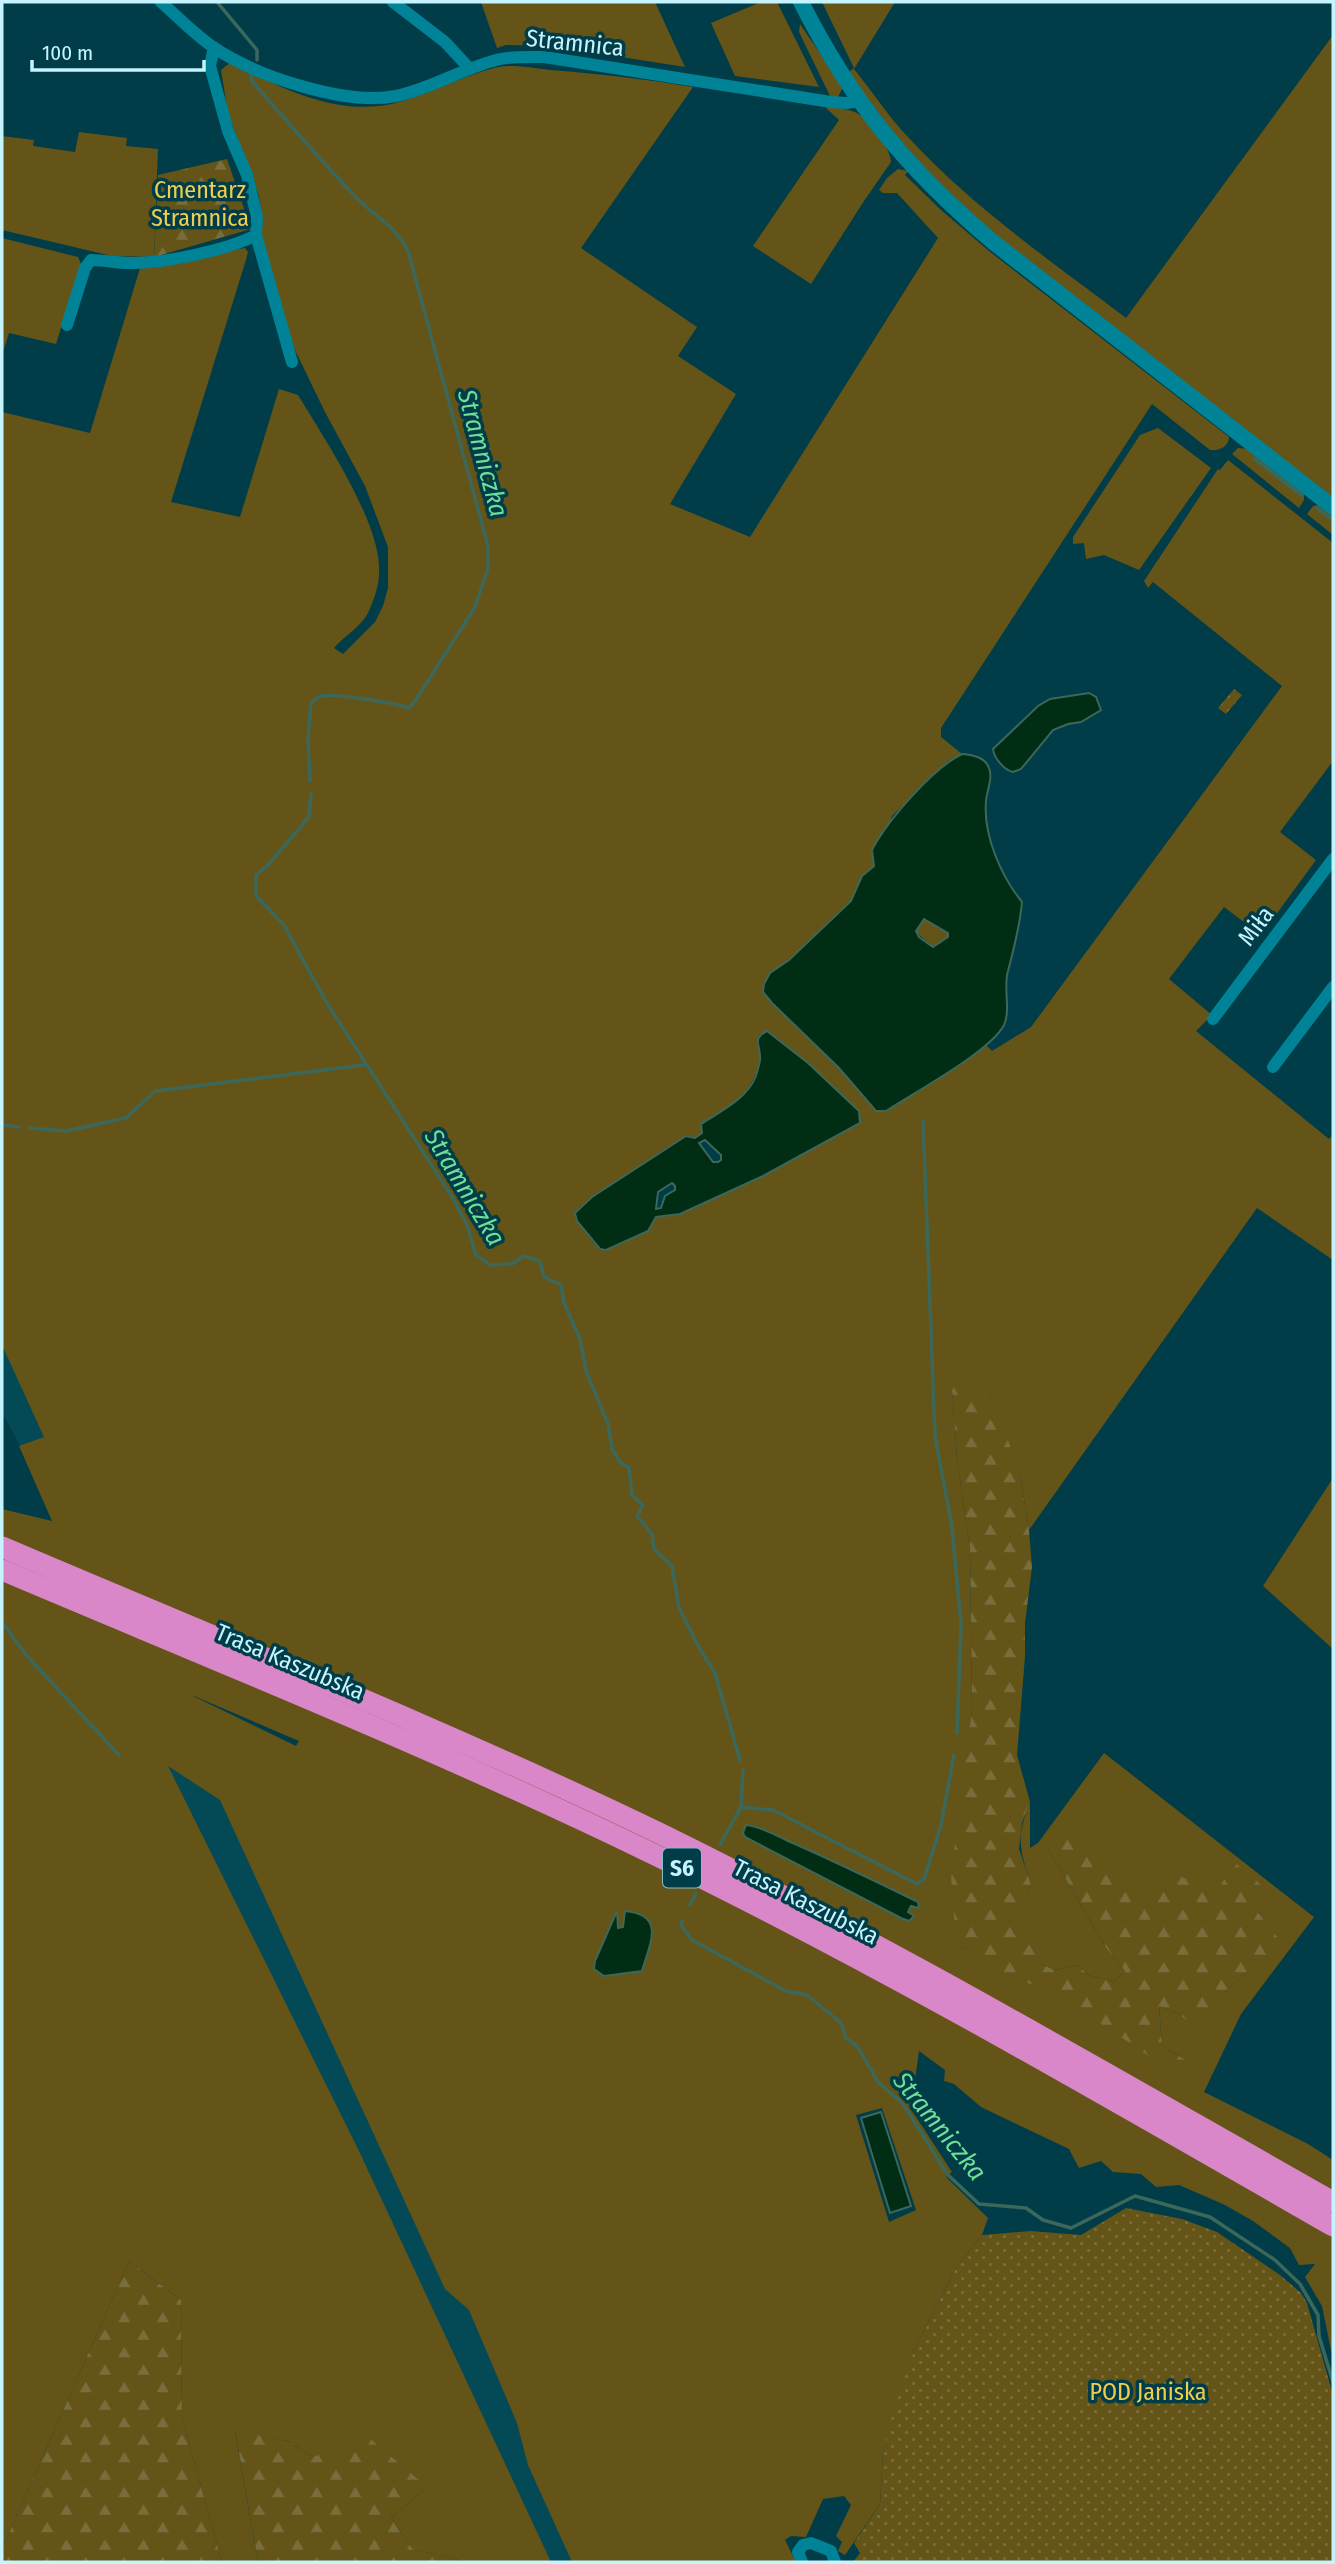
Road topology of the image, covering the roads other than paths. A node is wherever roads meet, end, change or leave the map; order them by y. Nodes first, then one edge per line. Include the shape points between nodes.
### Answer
1 (161, 2) edge
2 (393, 2) edge
3 (801, 2) edge
4 (214, 47) junction
5 (470, 69) junction
6 (859, 101) junction
7 (256, 235) junction
8 (67, 325) dead end
9 (292, 362) dead end
10 (1333, 507) edge
11 (1332, 864) edge
12 (1333, 987) edge
13 (1213, 1019) dead end
14 (1273, 1068) dead end
15 (2, 1547) edge
16 (2, 1570) edge
17 (1333, 2202) edge
18 (1333, 2226) edge
19 (802, 2562) edge
20 (835, 2562) edge

1 - 4 street, Stramnica
2 - 5 street via 445,42
3 - 6 main road
4 - 5 street, Stramnica via 272,75 344,97 395,96
4 - 7 street via 210,66 228,131 247,174 257,217
5 - 6 street, Stramnica via 509,58 544,57 831,102
6 - 10 main road via 896,149 963,217
7 - 8 street via 241,243 162,261 91,260
7 - 9 street
11 - 13 street, Miła
12 - 14 street
15 - 17 highway, Trasa Kaszubska / S6 via 355,1695 659,1833 943,1980
16 - 18 highway, Trasa Kaszubska / S6 via 368,1723 648,1851 930,1997
19 - 20 street via 798,2552 811,2543 831,2551

